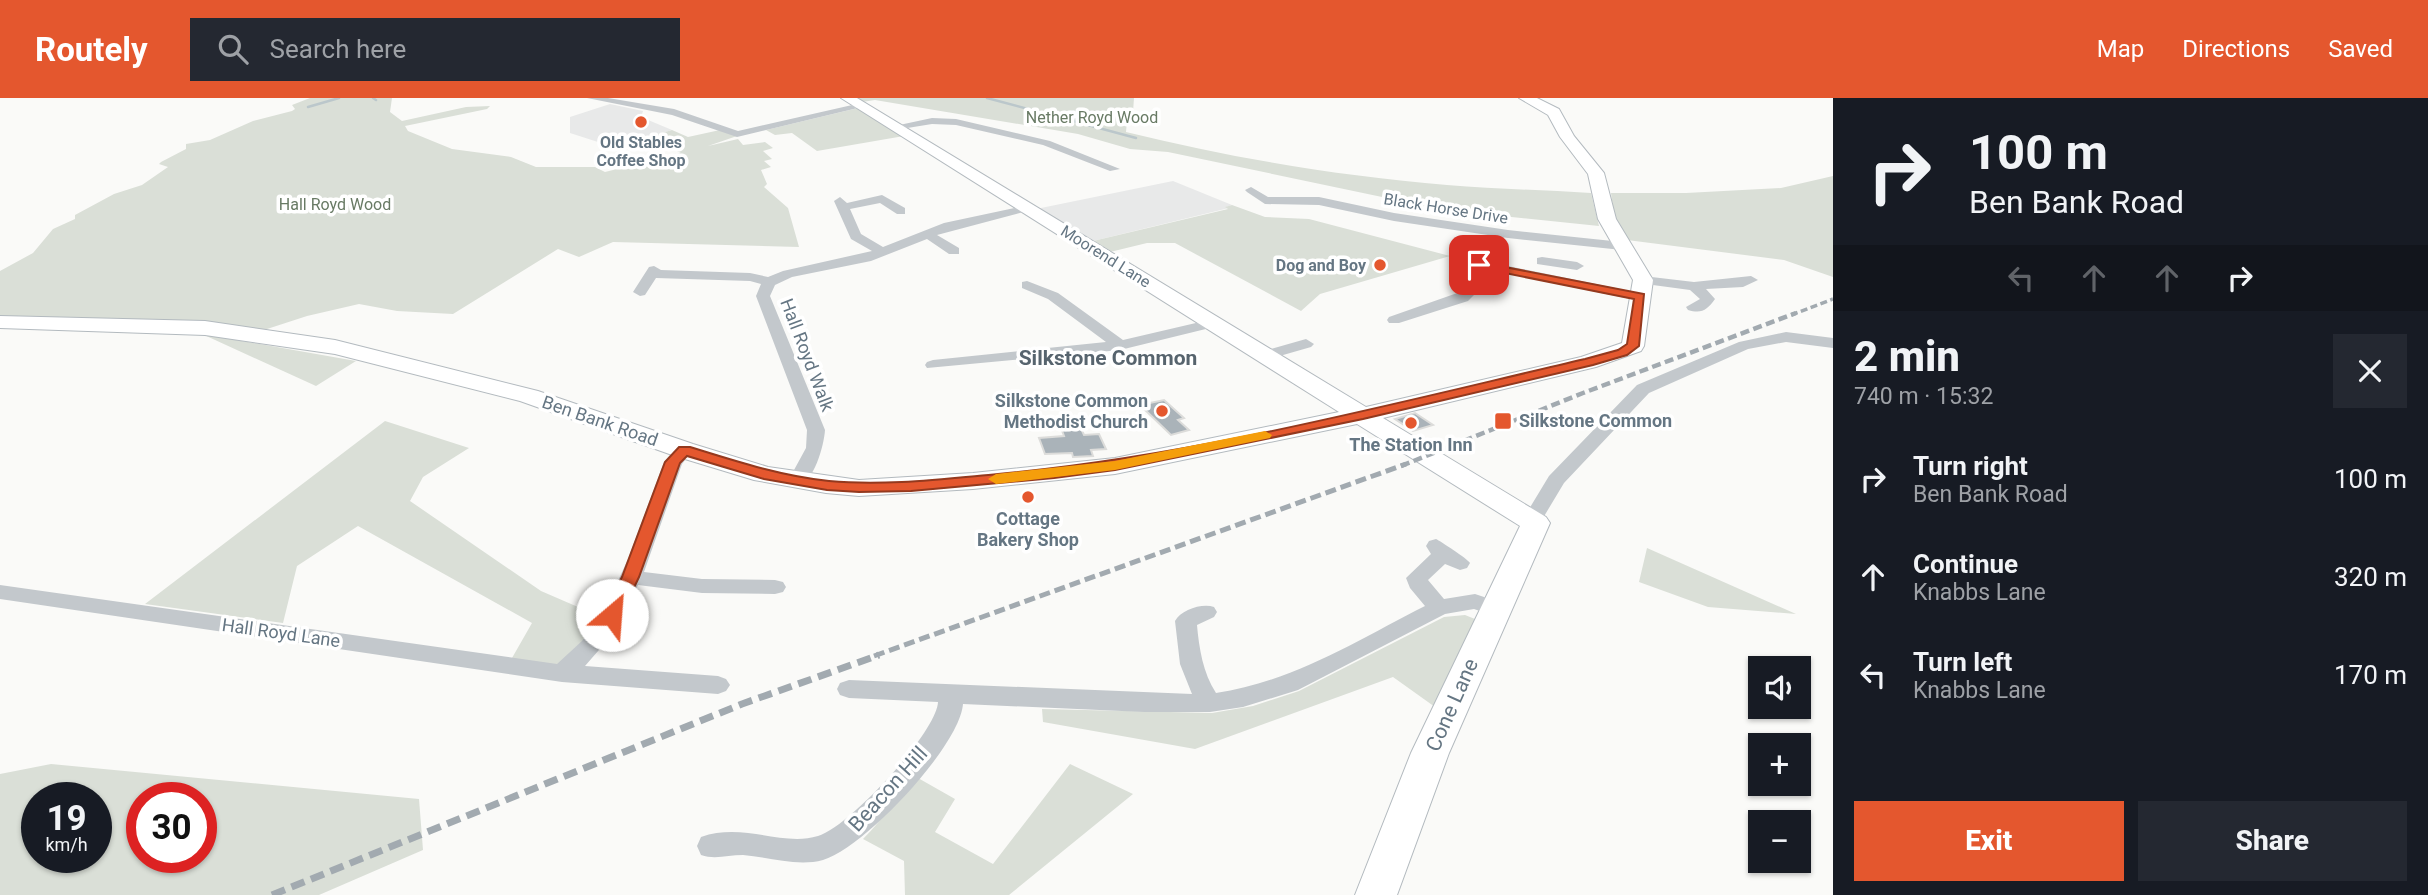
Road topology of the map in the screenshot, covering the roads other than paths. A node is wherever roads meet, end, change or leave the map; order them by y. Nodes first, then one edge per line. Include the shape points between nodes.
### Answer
1 (592, 98) edge
2 (1526, 98) edge
3 (854, 102) edge
4 (895, 127) junction
5 (1114, 169) dead end
6 (1249, 195) dead end
7 (1029, 209) junction
8 (901, 211) dead end
9 (928, 234) junction
10 (1545, 239) junction
11 (1622, 246) junction
12 (954, 251) dead end
13 (882, 252) junction
14 (1454, 259) dead end
15 (1542, 261) dead end
16 (1557, 262) junction
17 (1479, 265) junction
18 (1577, 266) dead end
19 (648, 282) dead end
20 (769, 282) junction
21 (1027, 285) dead end
22 (1694, 286) junction
23 (1641, 289) junction
24 (1765, 290) dead end
25 (1693, 307) dead end
26 (1394, 320) dead end
27 (0, 322) edge
28 (1213, 323) junction
29 (1833, 343) edge
30 (1306, 344) dead end
31 (1120, 345) junction
32 (1266, 355) junction
33 (935, 368) dead end
34 (1363, 415) junction
35 (684, 450) junction
36 (797, 481) junction
37 (1533, 519) junction
38 (1446, 555) dead end
39 (630, 577) junction
40 (775, 587) dead end
41 (0, 592) edge
42 (1439, 608) junction
43 (1494, 608) junction
44 (1206, 612) dead end
45 (562, 673) junction
46 (718, 685) dead end
47 (849, 689) dead end
48 (950, 693) junction
49 (1210, 703) junction
50 (711, 846) dead end
51 (1376, 895) edge

1 - 3 street via 674,112 737,134
2 - 11 main road via 1554,112 1596,173 1607,219
3 - 4 main road, Moorend Lane
4 - 5 street via 956,122 1046,143
4 - 7 main road, Moorend Lane
6 - 10 street, Black Horse Drive via 1332,203
7 - 9 street, Hall Royd Walk
7 - 28 main road, Moorend Lane
8 - 13 street via 882,199 841,204 856,236
9 - 12 street
9 - 13 street, Hall Royd Walk
10 - 11 street, Black Horse Drive
10 - 16 street
11 - 23 main road via 1634,261
13 - 20 street, Hall Royd Walk
14 - 17 street
15 - 16 street
16 - 18 street
17 - 23 street
17 - 26 street via 1463,298
19 - 20 street, Hall Royd Walk via 750,277
20 - 36 street, Hall Royd Walk via 763,296 816,430 815,448
21 - 31 street via 1053,296
22 - 23 street
22 - 24 street via 1747,281
22 - 25 street via 1709,299 1700,308
23 - 34 main road, Ben Bank Road via 1633,346 1623,352
27 - 35 main road, Ben Bank Road via 205,328 335,347 529,396
28 - 31 street
28 - 32 main road, Moorend Lane
29 - 37 street, Cone Lane via 1786,337 1753,343 1643,389 1556,480
30 - 32 street
31 - 33 street
32 - 34 main road, Moorend Lane
34 - 36 main road, Ben Bank Road via 1128,464 1078,470 911,486 859,488
34 - 37 main road
35 - 36 main road, Ben Bank Road
35 - 39 street via 673,462
37 - 43 main road, Cone Lane
38 - 42 street via 1417,578
39 - 40 street via 746,594
39 - 45 street via 591,646
41 - 45 street, Hall Royd Lane
42 - 43 street via 1475,601
42 - 49 street via 1290,684
43 - 51 main road, Cone Lane via 1395,834
44 - 49 street via 1186,621 1187,649 1198,685
45 - 46 street, Hall Royd Lane
47 - 48 street
48 - 49 street
48 - 50 street, Beacon Hill via 951,707 939,732 852,832 826,847 805,852 738,843

